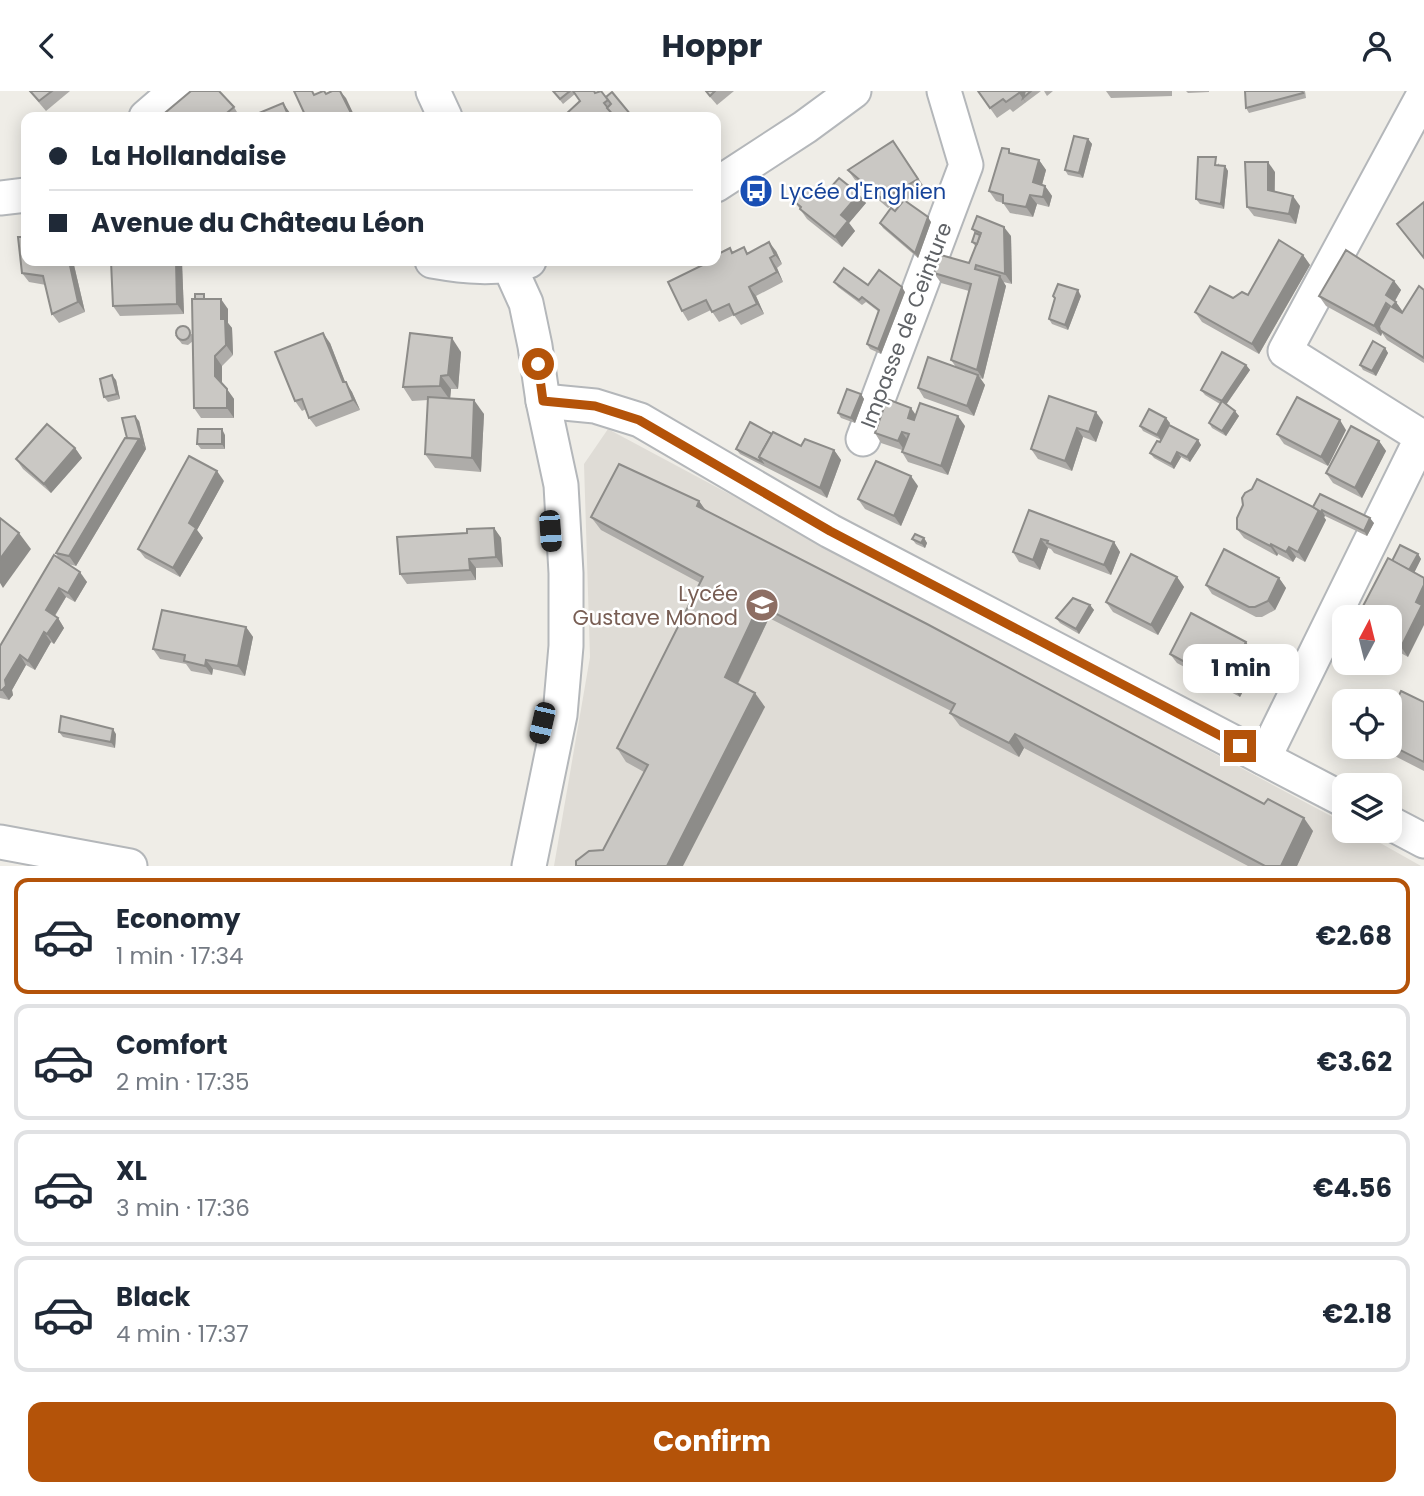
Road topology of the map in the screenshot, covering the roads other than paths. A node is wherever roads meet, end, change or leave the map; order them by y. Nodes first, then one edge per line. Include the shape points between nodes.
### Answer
1 (176, 91) edge
2 (433, 91) edge
3 (854, 91) edge
4 (944, 91) edge
5 (1424, 94) edge
6 (152, 112) edge
7 (443, 112) edge
8 (721, 182) edge
9 (21, 196) edge
10 (0, 198) edge
11 (463, 266) edge
12 (492, 266) edge
13 (517, 266) edge
14 (543, 401) junction
15 (863, 439) dead end
16 (1264, 758) junction
17 (1332, 794) edge
18 (1402, 829) edge
19 (1424, 841) edge
20 (0, 842) edge
21 (130, 866) edge
22 (507, 866) edge
23 (529, 866) edge

1 - 6 street
2 - 7 street
3 - 8 street
4 - 15 street, Impasse de Ceinture via 966,165
5 - 16 street via 1285,351 1422,437
9 - 10 street
11 - 12 street
13 - 14 street
14 - 16 street via 595,406 639,420 830,531
14 - 22 street via 551,549 550,647 542,723
14 - 23 street via 561,485 566,646 557,728
16 - 17 street
18 - 19 street
20 - 21 street

